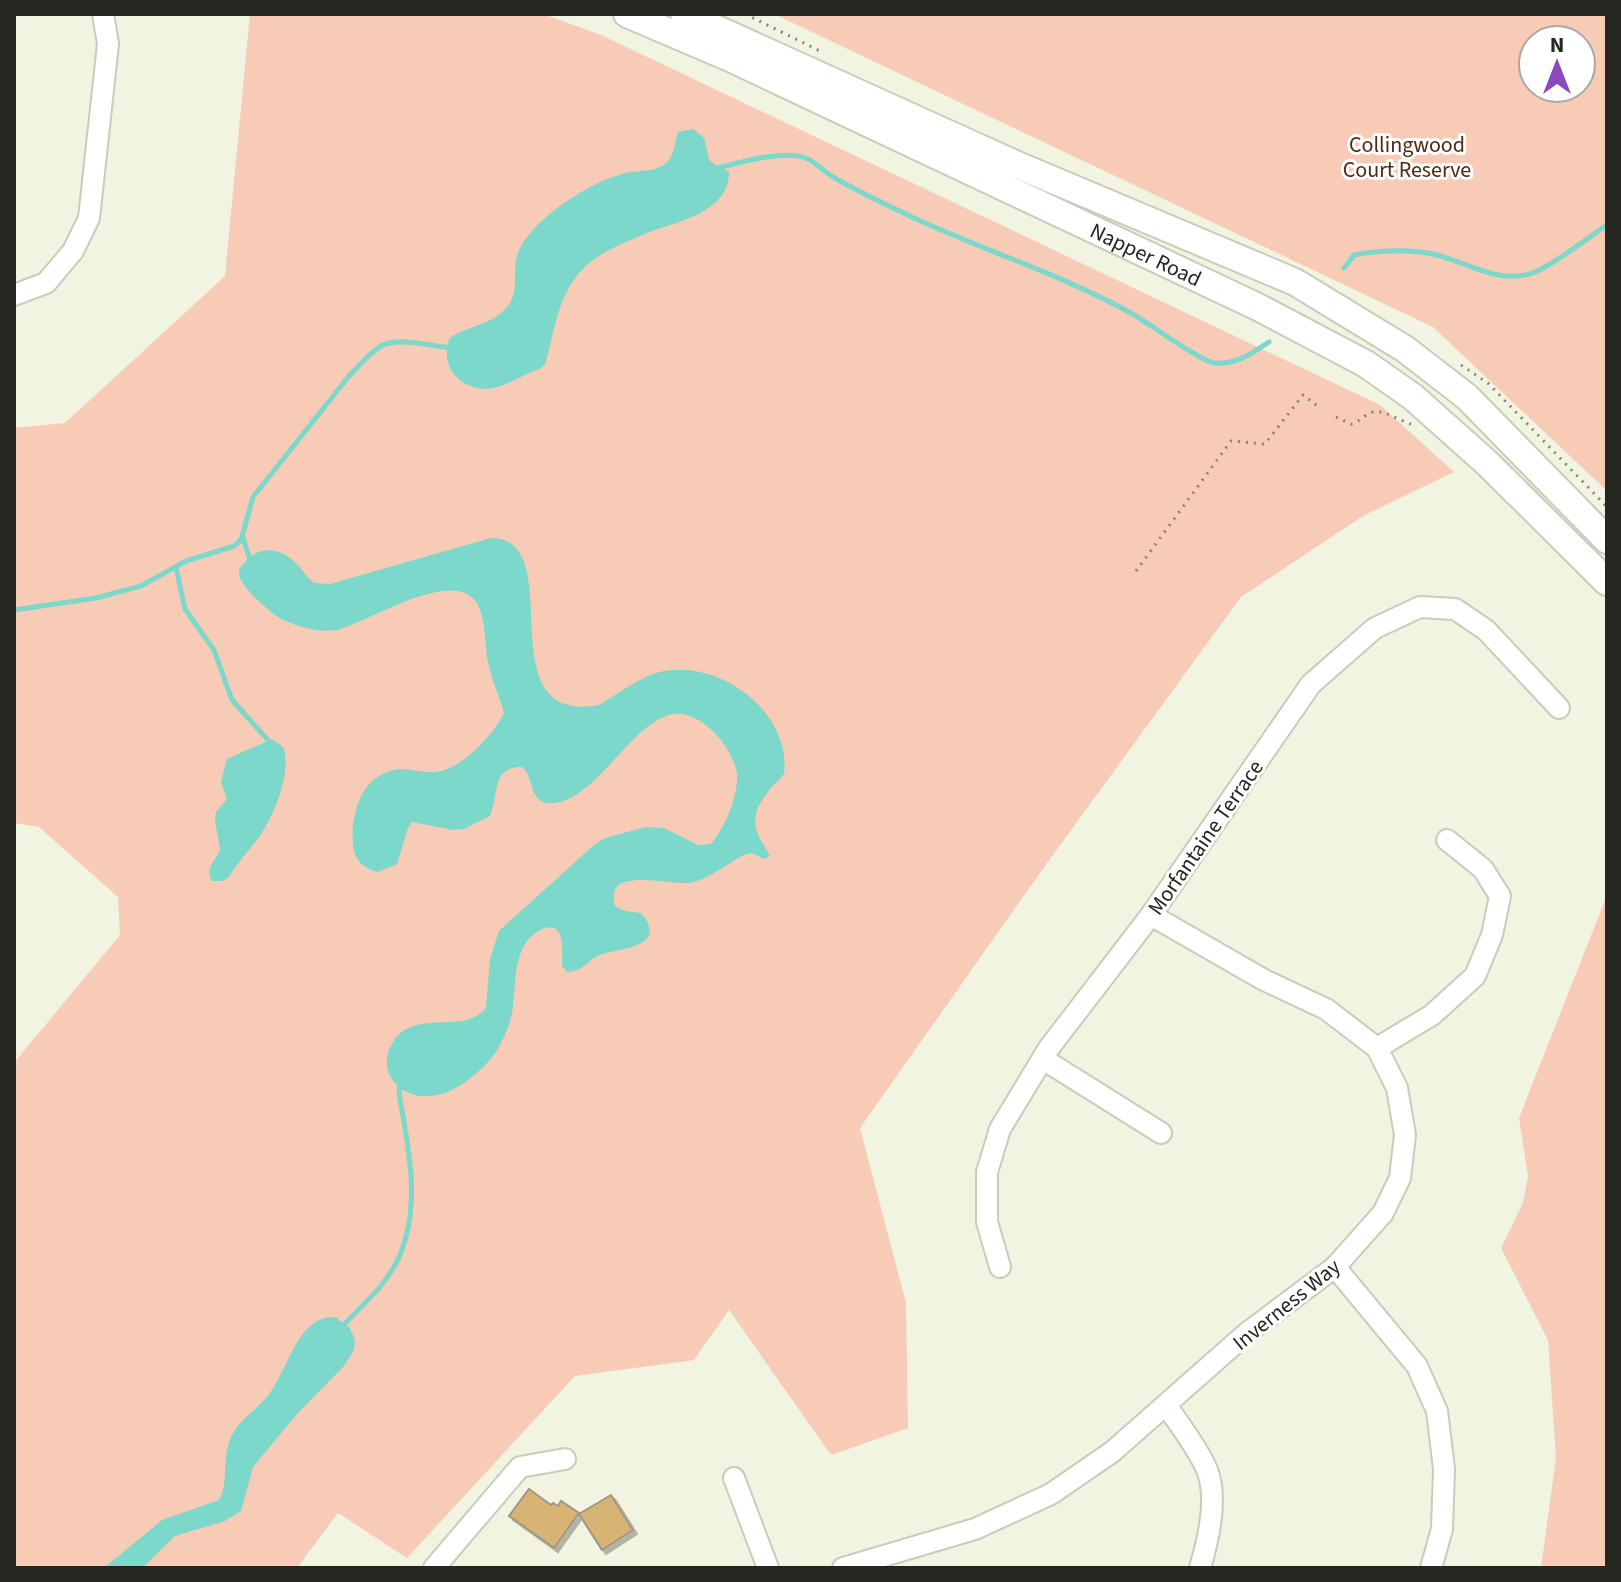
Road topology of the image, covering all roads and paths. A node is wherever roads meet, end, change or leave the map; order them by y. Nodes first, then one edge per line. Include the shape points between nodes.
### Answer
1 (103, 14) edge
2 (627, 14) edge
3 (684, 14) edge
4 (14, 295) edge
5 (1320, 408) dead end
6 (1336, 417) dead end
7 (1419, 426) dead end
8 (1607, 540) edge
9 (1136, 571) dead end
10 (1607, 582) edge
11 (1559, 708) dead end
12 (1447, 840) dead end
13 (1151, 915) junction
14 (1377, 1048) junction
15 (1043, 1059) junction
16 (1161, 1133) dead end
17 (1000, 1267) dead end
18 (1335, 1267) junction
19 (1167, 1406) junction
20 (565, 1459) dead end
21 (734, 1478) dead end
22 (874, 1564) edge
23 (434, 1568) edge
24 (768, 1568) edge
25 (843, 1568) edge
26 (1200, 1568) edge
27 (1431, 1568) edge

1 - 4 street via 108,44 89,218 73,251 46,283
2 - 10 main road, Napper Road via 1258,307 1366,364 1413,397 1487,463
3 - 8 main road, Napper Road via 1015,164 1295,282 1405,349 1467,397
5 - 9 path via 1303,395 1265,444 1231,441
6 - 7 path via 1351,424 1378,411
11 - 13 street, Morfantaine Terrace via 1486,630 1455,609 1420,607 1375,628 1311,684
12 - 14 street via 1483,869 1500,896 1492,935 1475,976 1432,1015
13 - 14 street, Inverness Way via 1326,1009
13 - 15 street, Morfantaine Terrace
14 - 18 street, Inverness Way via 1397,1088 1405,1135 1400,1178 1383,1213
15 - 16 street
15 - 17 street, Morfantaine Terrace via 1000,1129 987,1172 987,1222
18 - 19 street, Inverness Way via 1247,1333
18 - 27 street via 1417,1366 1437,1411 1444,1469 1442,1529
19 - 22 street, Inverness Way via 1051,1494 975,1529
19 - 26 street via 1207,1471 1211,1506
20 - 23 street via 520,1467
21 - 24 street
22 - 25 street, Inverness Way

